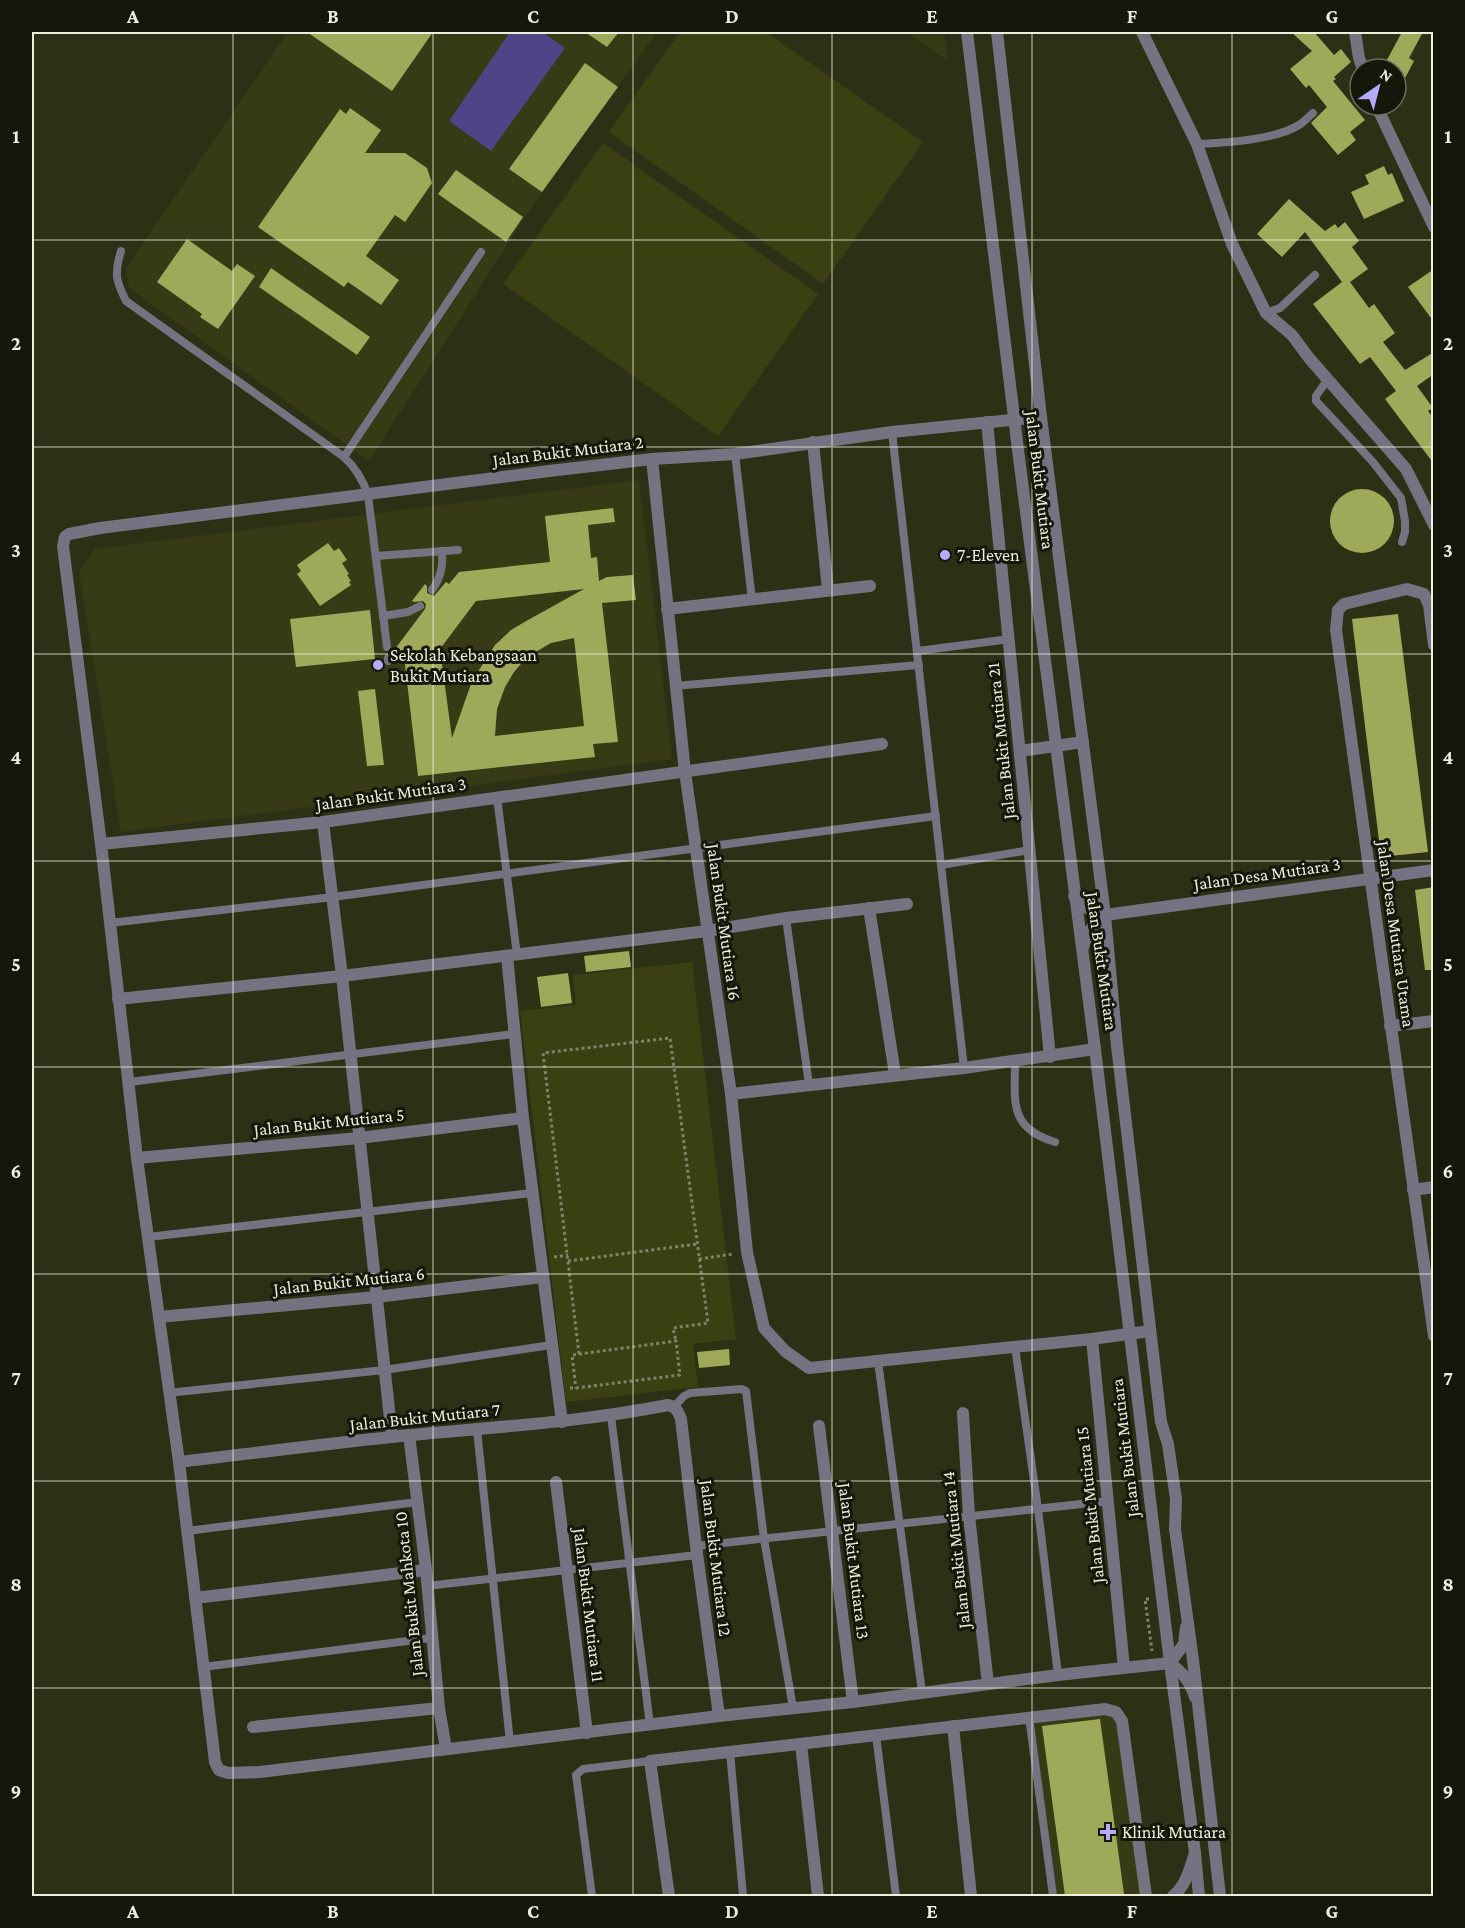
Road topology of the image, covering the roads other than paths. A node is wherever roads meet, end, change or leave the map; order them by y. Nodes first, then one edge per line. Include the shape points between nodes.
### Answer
1 (998, 32) edge
2 (1142, 32) edge
3 (1356, 32) edge
4 (968, 34) edge
5 (1359, 57) edge
6 (1313, 113) dead end
7 (1382, 117) edge
8 (1197, 144) junction
9 (1434, 227) edge
10 (122, 251) dead end
11 (481, 252) dead end
12 (1315, 275) dead end
13 (1266, 314) junction
14 (1328, 379) junction
15 (1041, 417) junction
16 (1014, 420) junction
17 (987, 422) junction
18 (892, 432) junction
19 (813, 442) junction
20 (735, 454) junction
21 (344, 457) junction
22 (652, 459) junction
23 (368, 495) junction
24 (1434, 525) edge
25 (1402, 542) dead end
26 (458, 550) dead end
27 (442, 551) junction
28 (376, 556) junction
29 (870, 586) dead end
30 (432, 590) dead end
31 (828, 590) junction
32 (752, 600) junction
33 (420, 606) dead end
34 (668, 609) junction
35 (383, 616) junction
36 (1010, 639) junction
37 (1434, 645) edge
38 (387, 647) dead end
39 (918, 651) junction
40 (919, 665) junction
41 (675, 686) junction
42 (1083, 742) junction
43 (882, 744) dead end
44 (1055, 747) junction
45 (1020, 751) junction
46 (685, 772) junction
47 (497, 797) junction
48 (936, 816) junction
49 (323, 822) junction
50 (101, 844) junction
51 (696, 849) junction
52 (1030, 850) junction
53 (941, 865) junction
54 (1434, 870) edge
55 (506, 873) junction
56 (1371, 878) junction
57 (1074, 896) junction
58 (333, 897) junction
59 (907, 904) dead end
60 (869, 908) junction
61 (1105, 915) junction
62 (786, 918) junction
63 (110, 922) junction
64 (707, 931) junction
65 (1082, 951) junction
66 (512, 955) junction
67 (342, 976) junction
68 (118, 999) junction
69 (1434, 1021) edge
70 (1390, 1026) junction
71 (514, 1034) junction
72 (1095, 1049) junction
73 (350, 1055) junction
74 (1050, 1057) junction
75 (1015, 1060) junction
76 (964, 1068) junction
77 (895, 1074) junction
78 (129, 1082) junction
79 (809, 1085) junction
80 (731, 1094) junction
81 (523, 1118) junction
82 (359, 1138) junction
83 (1055, 1142) dead end
84 (137, 1158) junction
85 (1434, 1186) edge
86 (1413, 1190) junction
87 (532, 1193) junction
88 (367, 1213) junction
89 (148, 1237) junction
90 (542, 1277) junction
91 (376, 1297) junction
92 (159, 1317) junction
93 (1150, 1331) junction
94 (1130, 1334) junction
95 (1434, 1336) edge
96 (1092, 1339) junction
97 (552, 1346) junction
98 (1015, 1347) junction
99 (878, 1361) junction
100 (384, 1370) junction
101 (168, 1393) junction
102 (674, 1407) junction
103 (963, 1413) dead end
104 (611, 1416) junction
105 (562, 1422) junction
106 (819, 1425) dead end
107 (477, 1430) junction
108 (409, 1435) junction
109 (392, 1437) junction
110 (178, 1462) junction
111 (556, 1482) dead end
112 (1108, 1501) junction
113 (417, 1502) junction
114 (1038, 1509) junction
115 (969, 1516) junction
116 (899, 1523) junction
117 (187, 1531) junction
118 (832, 1531) junction
119 (764, 1539) junction
120 (697, 1551) junction
121 (630, 1563) junction
122 (426, 1570) junction
123 (566, 1570) junction
124 (493, 1578) junction
125 (427, 1586) junction
126 (195, 1598) junction
127 (1187, 1614) junction
128 (431, 1638) junction
129 (1170, 1663) junction
130 (203, 1667) junction
131 (1124, 1668) junction
132 (1058, 1675) junction
133 (988, 1684) junction
134 (922, 1692) junction
135 (853, 1702) junction
136 (1199, 1707) junction
137 (439, 1708) junction
138 (793, 1708) junction
139 (719, 1716) junction
140 (1029, 1717) junction
141 (650, 1725) junction
142 (953, 1726) junction
143 (253, 1728) dead end
144 (587, 1733) junction
145 (876, 1735) junction
146 (510, 1742) junction
147 (801, 1744) junction
148 (446, 1749) junction
149 (730, 1752) junction
150 (650, 1761) junction
151 (1195, 1853) junction
152 (592, 1896) edge
153 (669, 1896) edge
154 (743, 1896) edge
155 (818, 1896) edge
156 (896, 1896) edge
157 (971, 1896) edge
158 (1053, 1896) edge
159 (1146, 1896) edge
160 (1173, 1896) edge
161 (1199, 1896) edge
162 (1220, 1896) edge

1 - 15 street, Jalan Bukit Mutiara
2 - 8 street
3 - 5 street
4 - 16 street, Jalan Bukit Mutiara
6 - 8 lane via 1298,126 1279,133 1228,143
7 - 9 street
8 - 13 street via 1232,244
10 - 21 lane via 117,282 126,301
11 - 21 lane
12 - 13 lane via 1280,308
13 - 14 street via 1292,335
14 - 24 street via 1406,469
14 - 25 lane via 1316,401 1401,498 1406,521
15 - 16 street, Jalan Bukit Mutiara 2
15 - 42 street, Jalan Bukit Mutiara
16 - 17 street, Jalan Bukit Mutiara 2
16 - 44 street, Jalan Bukit Mutiara
17 - 18 street, Jalan Bukit Mutiara 2
17 - 36 street, Jalan Bukit Mutiara 21
18 - 19 street, Jalan Bukit Mutiara 2
18 - 39 lane
19 - 20 street, Jalan Bukit Mutiara 2
19 - 31 street
20 - 22 street, Jalan Bukit Mutiara 2
20 - 32 lane
21 - 23 lane via 364,483
22 - 23 street, Jalan Bukit Mutiara 2
22 - 34 street, Jalan Bukit Mutiara 16
23 - 28 lane
23 - 50 street, Jalan Bukit Mutiara 2 via 100,528 65,537 63,546
26 - 27 lane
27 - 28 lane
27 - 30 lane via 443,566
28 - 35 lane
29 - 31 street
31 - 32 street
32 - 34 street
33 - 35 lane
34 - 41 street, Jalan Bukit Mutiara 16
35 - 38 lane
36 - 39 lane
36 - 45 street, Jalan Bukit Mutiara 21
37 - 56 street, Jalan Desa Mutiara Utama via 1425,594 1407,589 1344,604 1335,618
39 - 40 lane
40 - 41 lane
40 - 48 lane
41 - 46 street, Jalan Bukit Mutiara 16
42 - 44 street
42 - 61 street, Jalan Bukit Mutiara
43 - 46 street, Jalan Bukit Mutiara 3
44 - 45 street
44 - 57 street, Jalan Bukit Mutiara
45 - 52 street, Jalan Bukit Mutiara 21
46 - 47 street, Jalan Bukit Mutiara 3
46 - 51 street, Jalan Bukit Mutiara 16
47 - 49 street, Jalan Bukit Mutiara 3
47 - 55 lane
48 - 51 lane
48 - 53 lane
49 - 50 street, Jalan Bukit Mutiara 3
49 - 58 street
50 - 63 street
51 - 55 lane
51 - 64 street, Jalan Bukit Mutiara 16
52 - 53 lane
52 - 74 street, Jalan Bukit Mutiara 21
53 - 76 lane
54 - 56 street, Jalan Desa Mutiara 3
55 - 58 lane
55 - 66 lane
56 - 61 street, Jalan Desa Mutiara 3
56 - 70 street, Jalan Desa Mutiara Utama
57 - 61 street via 1093,913
57 - 65 street, Jalan Bukit Mutiara
58 - 63 lane
58 - 67 street
59 - 60 street
60 - 62 street
60 - 77 street
61 - 65 street via 1093,924
61 - 93 street, Jalan Bukit Mutiara
62 - 64 street
62 - 79 lane
63 - 68 street
64 - 66 street
64 - 80 street, Jalan Bukit Mutiara 16
65 - 72 street, Jalan Bukit Mutiara
66 - 67 street
66 - 71 street
67 - 68 street
67 - 73 street
68 - 78 street
69 - 70 street
70 - 86 street, Jalan Desa Mutiara Utama
71 - 73 lane
71 - 81 street
72 - 74 street
72 - 94 street, Jalan Bukit Mutiara
73 - 78 lane
73 - 82 street
74 - 75 street
75 - 76 street
75 - 83 lane via 1016,1112 1024,1125
76 - 77 street
77 - 79 street
78 - 84 street
79 - 80 street
80 - 99 street, Jalan Bukit Mutiara 16 via 747,1252 764,1328 785,1351 809,1368
81 - 82 street, Jalan Bukit Mutiara 5
81 - 87 street
82 - 84 street, Jalan Bukit Mutiara 5
82 - 88 street
84 - 89 street
85 - 86 street
86 - 95 street, Jalan Desa Mutiara Utama
87 - 88 lane
87 - 90 street
88 - 89 lane
88 - 91 street
89 - 92 street
90 - 91 street, Jalan Bukit Mutiara 6
90 - 97 street
91 - 92 street, Jalan Bukit Mutiara 6
91 - 100 street
92 - 101 street
93 - 94 street
93 - 127 street, Jalan Bukit Mutiara via 1161,1422 1176,1499 1175,1529
94 - 96 street
94 - 129 street, Jalan Bukit Mutiara
96 - 98 street
96 - 112 street, Jalan Bukit Mutiara 15
97 - 100 lane
97 - 105 street
98 - 99 street
98 - 114 lane
99 - 116 lane
100 - 101 lane
100 - 109 street
101 - 110 street
102 - 104 street, Jalan Bukit Mutiara 7
102 - 119 lane via 690,1393 746,1391
102 - 120 street, Jalan Bukit Mutiara 12 via 681,1419
103 - 115 street, Jalan Bukit Mutiara 14
104 - 105 street, Jalan Bukit Mutiara 7
104 - 121 lane
105 - 107 street, Jalan Bukit Mutiara 7
106 - 118 street, Jalan Bukit Mutiara 13
107 - 108 street, Jalan Bukit Mutiara 7
107 - 124 lane
108 - 109 street, Jalan Bukit Mutiara 7
108 - 113 street, Jalan Bukit Mahkota 10
109 - 110 street, Jalan Bukit Mutiara 7
110 - 117 street
111 - 123 street, Jalan Bukit Mutiara 11
112 - 114 lane
112 - 131 street, Jalan Bukit Mutiara 15
113 - 117 lane
113 - 122 street, Jalan Bukit Mahkota 10
114 - 115 lane
114 - 132 lane
115 - 116 lane
115 - 133 street, Jalan Bukit Mutiara 14
116 - 118 lane
116 - 134 lane
117 - 126 street
118 - 119 lane
118 - 135 street, Jalan Bukit Mutiara 13
119 - 120 lane
119 - 138 lane
120 - 121 lane
120 - 139 street, Jalan Bukit Mutiara 12
121 - 123 lane
121 - 141 lane
122 - 125 street, Jalan Bukit Mahkota 10
122 - 126 street
123 - 124 lane
123 - 144 street, Jalan Bukit Mutiara 11
124 - 125 lane
124 - 146 lane
125 - 128 street, Jalan Bukit Mahkota 10
126 - 130 street
127 - 129 street via 1184,1644
127 - 136 street, Jalan Bukit Mutiara
128 - 130 lane
128 - 137 street, Jalan Bukit Mahkota 10
129 - 131 street
129 - 136 street via 1191,1684
129 - 151 street, Jalan Bukit Mutiara
130 - 148 street via 215,1762 223,1773
131 - 132 street
132 - 133 street
133 - 134 street
134 - 135 street
135 - 138 street
136 - 162 street, Jalan Bukit Mutiara
137 - 143 street
137 - 148 street, Jalan Bukit Mahkota 10
138 - 139 street
139 - 141 street
140 - 142 street
140 - 158 lane
140 - 159 street via 1105,1709 1116,1712 1122,1721
141 - 144 street
142 - 145 street
142 - 157 street
144 - 146 street
145 - 147 street
145 - 156 lane
146 - 148 street
147 - 149 street
147 - 155 street
149 - 150 street
149 - 154 lane
150 - 152 lane via 583,1769 576,1775
150 - 153 street
151 - 160 street via 1186,1879
151 - 161 street, Jalan Bukit Mutiara

